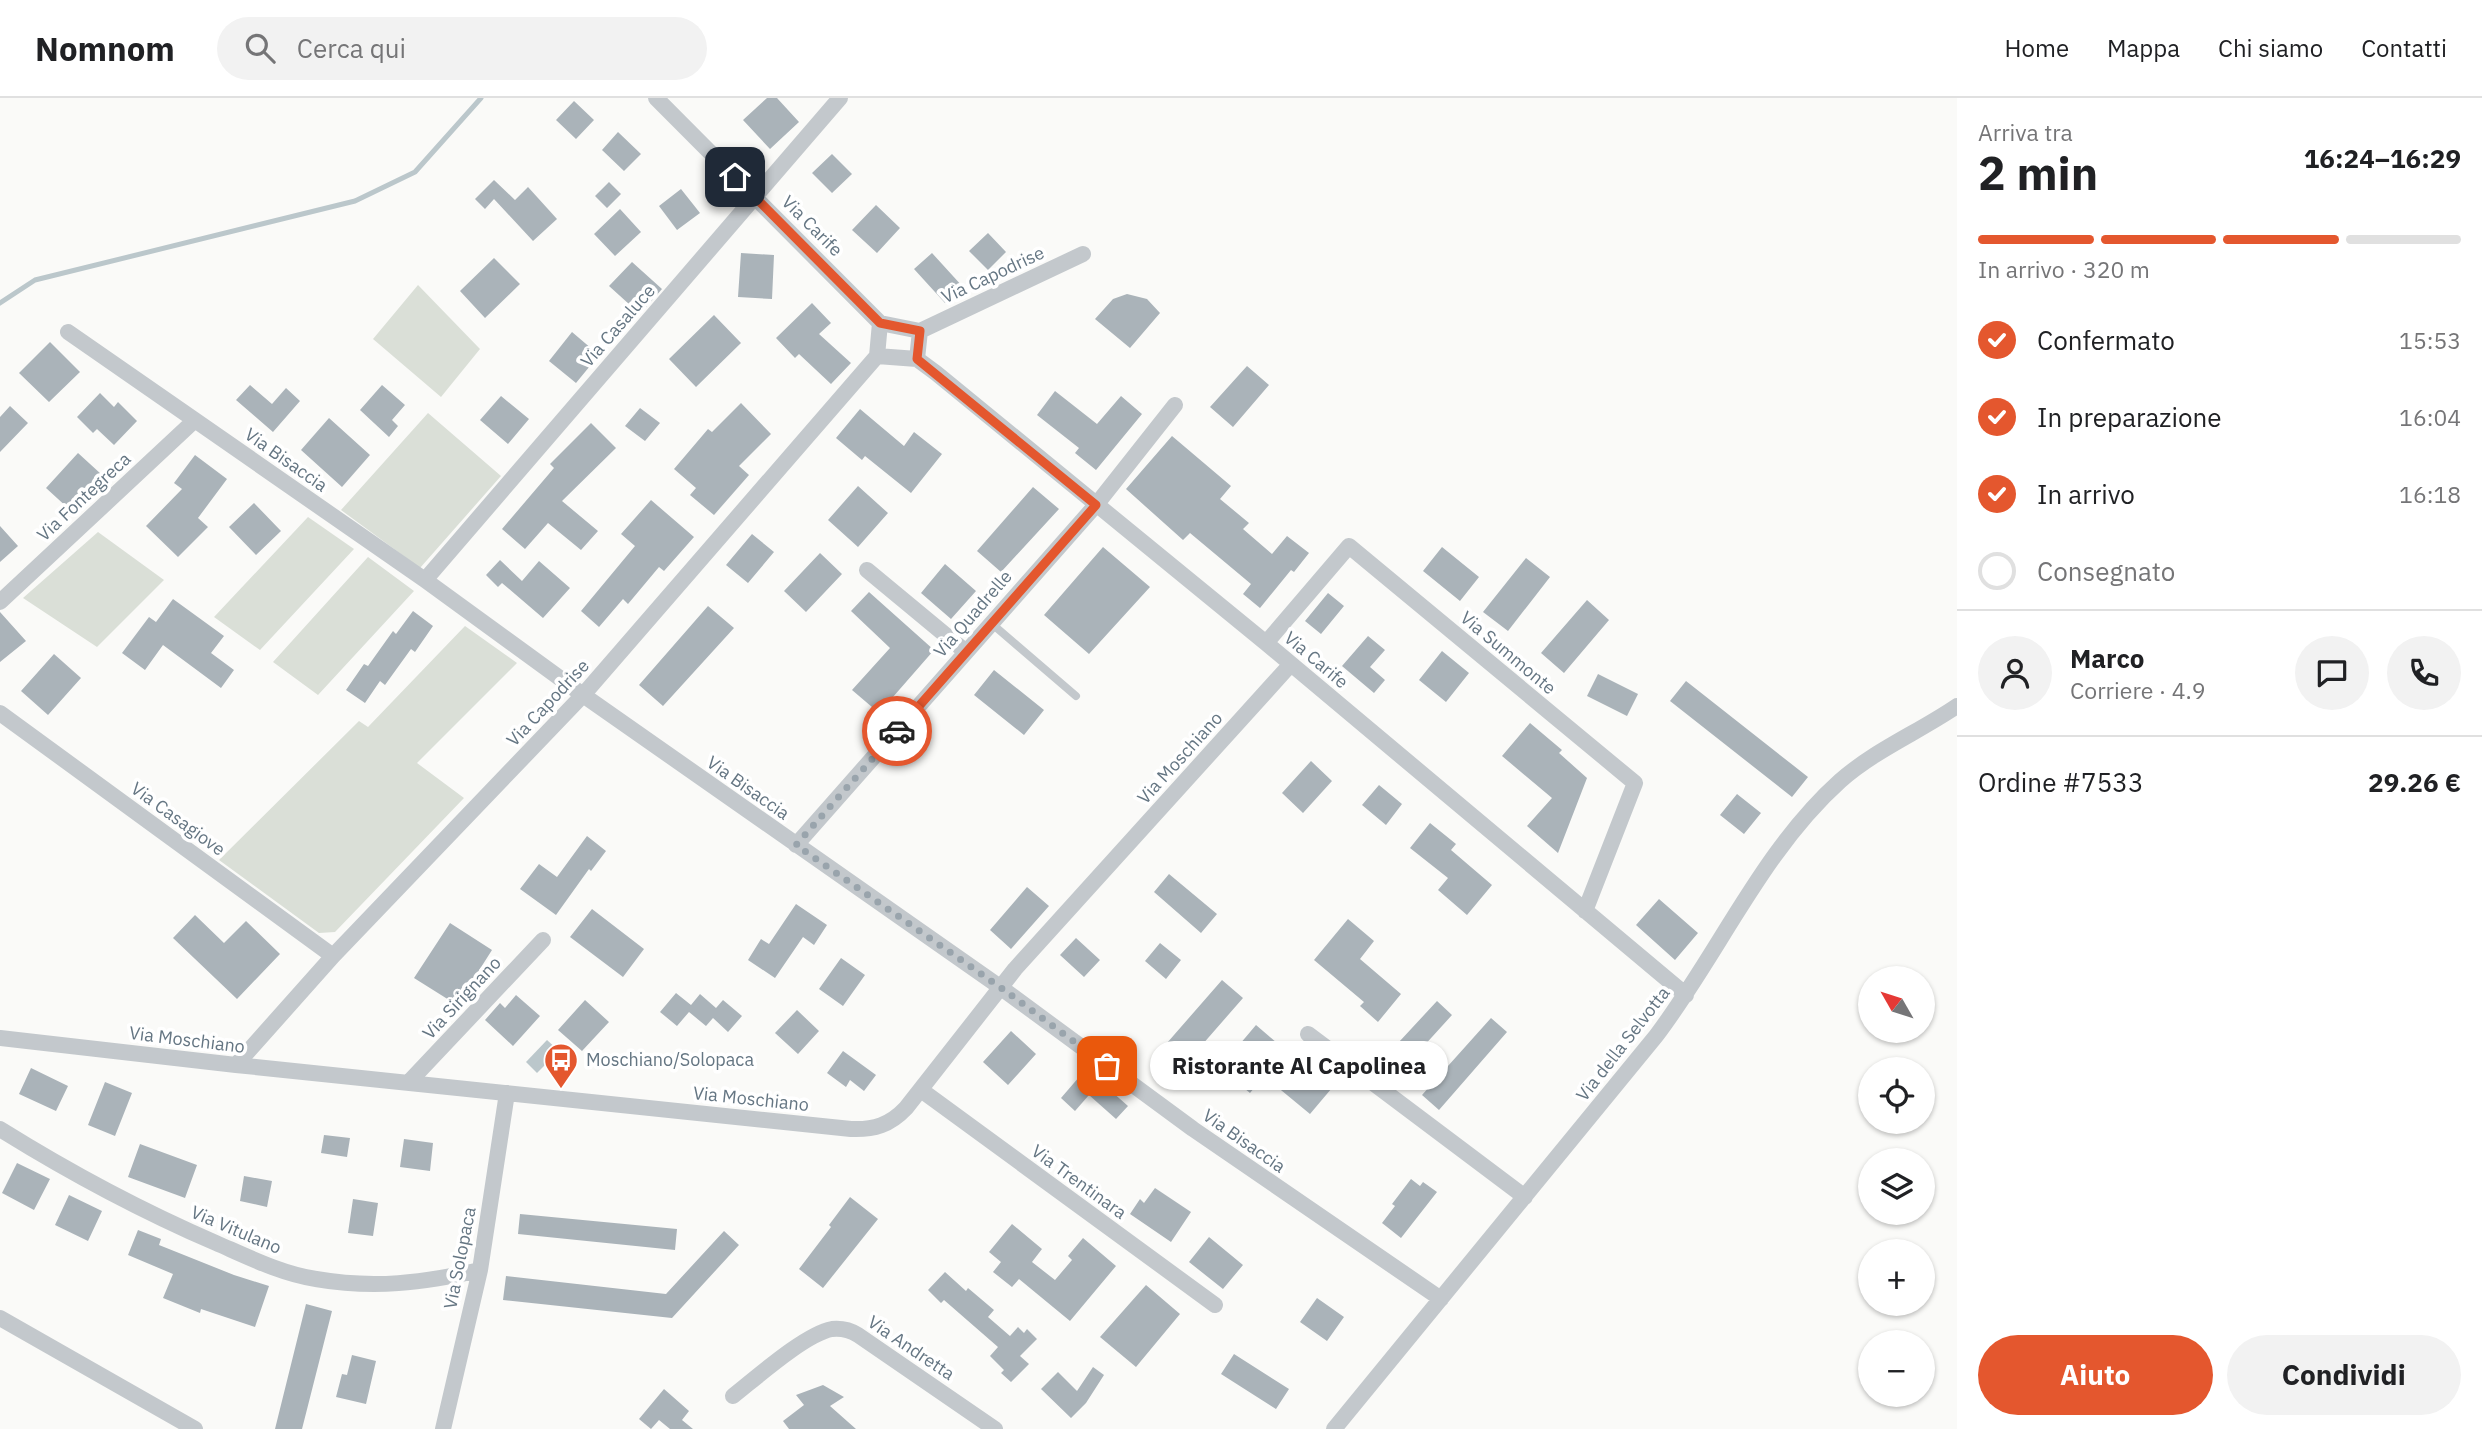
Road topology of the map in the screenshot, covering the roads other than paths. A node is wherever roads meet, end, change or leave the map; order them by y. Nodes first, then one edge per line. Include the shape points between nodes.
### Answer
1 (656, 98) edge
2 (840, 98) edge
3 (755, 197) junction
4 (1083, 254) dead end
5 (880, 323) junction
6 (920, 331) junction
7 (68, 332) dead end
8 (877, 356) junction
9 (917, 359) junction
10 (1175, 405) dead end
11 (195, 420) junction
12 (1096, 505) junction
13 (867, 570) dead end
14 (425, 580) junction
15 (0, 602) edge
16 (991, 623) junction
17 (1266, 643) junction
18 (966, 652) junction
19 (1291, 664) junction
20 (583, 695) junction
21 (1076, 696) dead end
22 (1957, 706) edge
23 (0, 713) edge
24 (796, 845) junction
25 (1585, 911) junction
26 (543, 940) dead end
27 (333, 956) junction
28 (1000, 987) junction
29 (1686, 995) junction
30 (1308, 1034) dead end
31 (0, 1038) edge
32 (236, 1065) junction
33 (408, 1083) junction
34 (921, 1090) junction
35 (507, 1093) junction
36 (0, 1129) edge
37 (1525, 1197) junction
38 (480, 1270) junction
39 (1441, 1299) junction
40 (1215, 1305) dead end
41 (0, 1318) edge
42 (733, 1396) dead end
43 (195, 1429) edge
44 (443, 1429) edge
45 (995, 1429) edge
46 (1334, 1429) edge

1 - 3 street, Via Carife
2 - 3 street, Via Casaluce
3 - 5 street, Via Carife
3 - 14 street, Via Casaluce
4 - 6 street, Via Capodrise
5 - 6 street
5 - 8 street
6 - 9 street
7 - 11 street, Via Bisaccia
8 - 9 street
8 - 20 street, Via Capodrise
9 - 12 street, Via Carife
10 - 12 street, Via Quadrelle
11 - 14 street, Via Bisaccia
11 - 15 street, Via Fontegreca
12 - 16 street, Via Quadrelle
12 - 17 street, Via Carife
13 - 18 street
14 - 20 street, Via Bisaccia
16 - 18 street, Via Quadrelle
16 - 21 lane
17 - 19 street, Via Carife
17 - 25 street, Via Summonte via 1349,546 1635,783
18 - 24 street, Via Quadrelle
19 - 25 street, Via Carife
19 - 28 street, Via Moschiano
20 - 24 street, Via Bisaccia
20 - 27 street, Via Capodrise
22 - 29 street, Via della Selvotta via 1861,764 1814,807 1773,858
23 - 27 street, Via Casagiove
24 - 28 street, Via Bisaccia
25 - 29 street, Via Carife
26 - 33 street, Via Sirignano
27 - 32 street, Via Capodrise
28 - 34 street, Via Moschiano
28 - 39 street, Via Bisaccia via 1193,1129
29 - 37 street, Via della Selvotta
30 - 37 street
31 - 32 street, Via Moschiano
32 - 33 street, Via Moschiano
33 - 35 street, Via Moschiano
34 - 35 street, Via Moschiano via 888,1124 857,1130
34 - 40 street, Via Trentinara
35 - 38 street, Via Solopaca
36 - 38 street, Via Vitulano via 153,1214 292,1273 332,1281 393,1284
37 - 39 street, Via della Selvotta
38 - 44 street, Via Solopaca
39 - 46 street, Via della Selvotta
41 - 43 street
42 - 45 street, Via Andretta via 811,1338 843,1329

